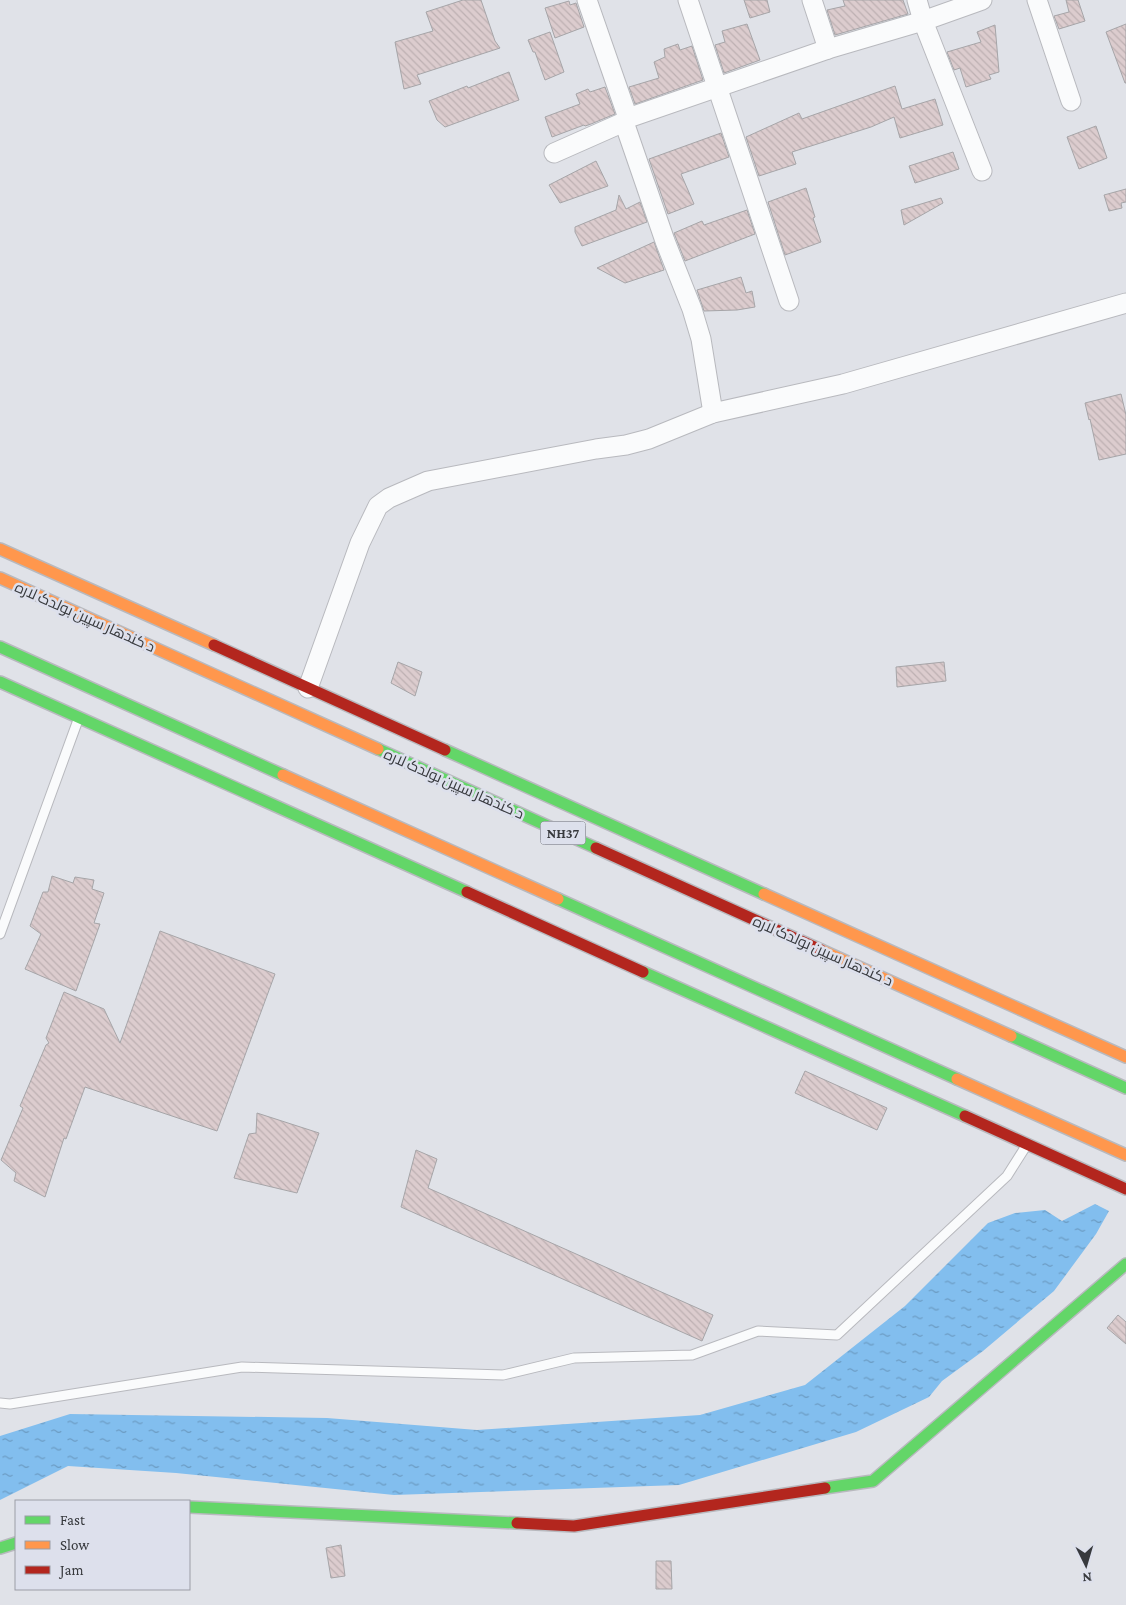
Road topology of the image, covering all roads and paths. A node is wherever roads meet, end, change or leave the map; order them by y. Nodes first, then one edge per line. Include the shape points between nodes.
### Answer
1 (586, 0) edge
2 (688, 0) edge
3 (812, 0) edge
4 (917, 0) edge
5 (982, 0) edge
6 (1037, 0) edge
7 (923, 21) junction
8 (828, 49) junction
9 (718, 87) junction
10 (1071, 101) dead end
11 (626, 120) junction
12 (554, 153) dead end
13 (982, 171) dead end
14 (788, 301) dead end
15 (1126, 303) edge
16 (713, 413) junction
17 (0, 549) edge
18 (0, 578) edge
19 (0, 647) edge
20 (0, 682) edge
21 (308, 688) junction
22 (79, 718) junction
23 (0, 934) edge
24 (1126, 1057) edge
25 (1126, 1088) edge
26 (1027, 1145) junction
27 (1126, 1155) edge
28 (1126, 1189) edge
29 (1126, 1264) edge
30 (0, 1403) edge
31 (190, 1507) edge
32 (15, 1542) edge
33 (0, 1548) edge

1 - 11 street
2 - 9 street
3 - 8 street
4 - 7 street
5 - 7 street
6 - 10 street
7 - 8 street
7 - 13 street
8 - 9 street
9 - 11 street
9 - 14 street
11 - 12 street
11 - 16 street via 664,242 692,309
15 - 16 street via 844,384
16 - 21 street via 650,439 428,481 389,498 378,506 360,543
17 - 21 main road
18 - 25 main road, د کندهار سپین بولدک لاره / NH37
19 - 27 main road
20 - 22 main road
21 - 24 main road
22 - 23 lane
22 - 26 main road
26 - 28 main road
26 - 30 lane via 1007,1176 837,1335 758,1331 692,1355 574,1358 503,1375 242,1367
29 - 31 main road via 873,1481 574,1526
32 - 33 main road

